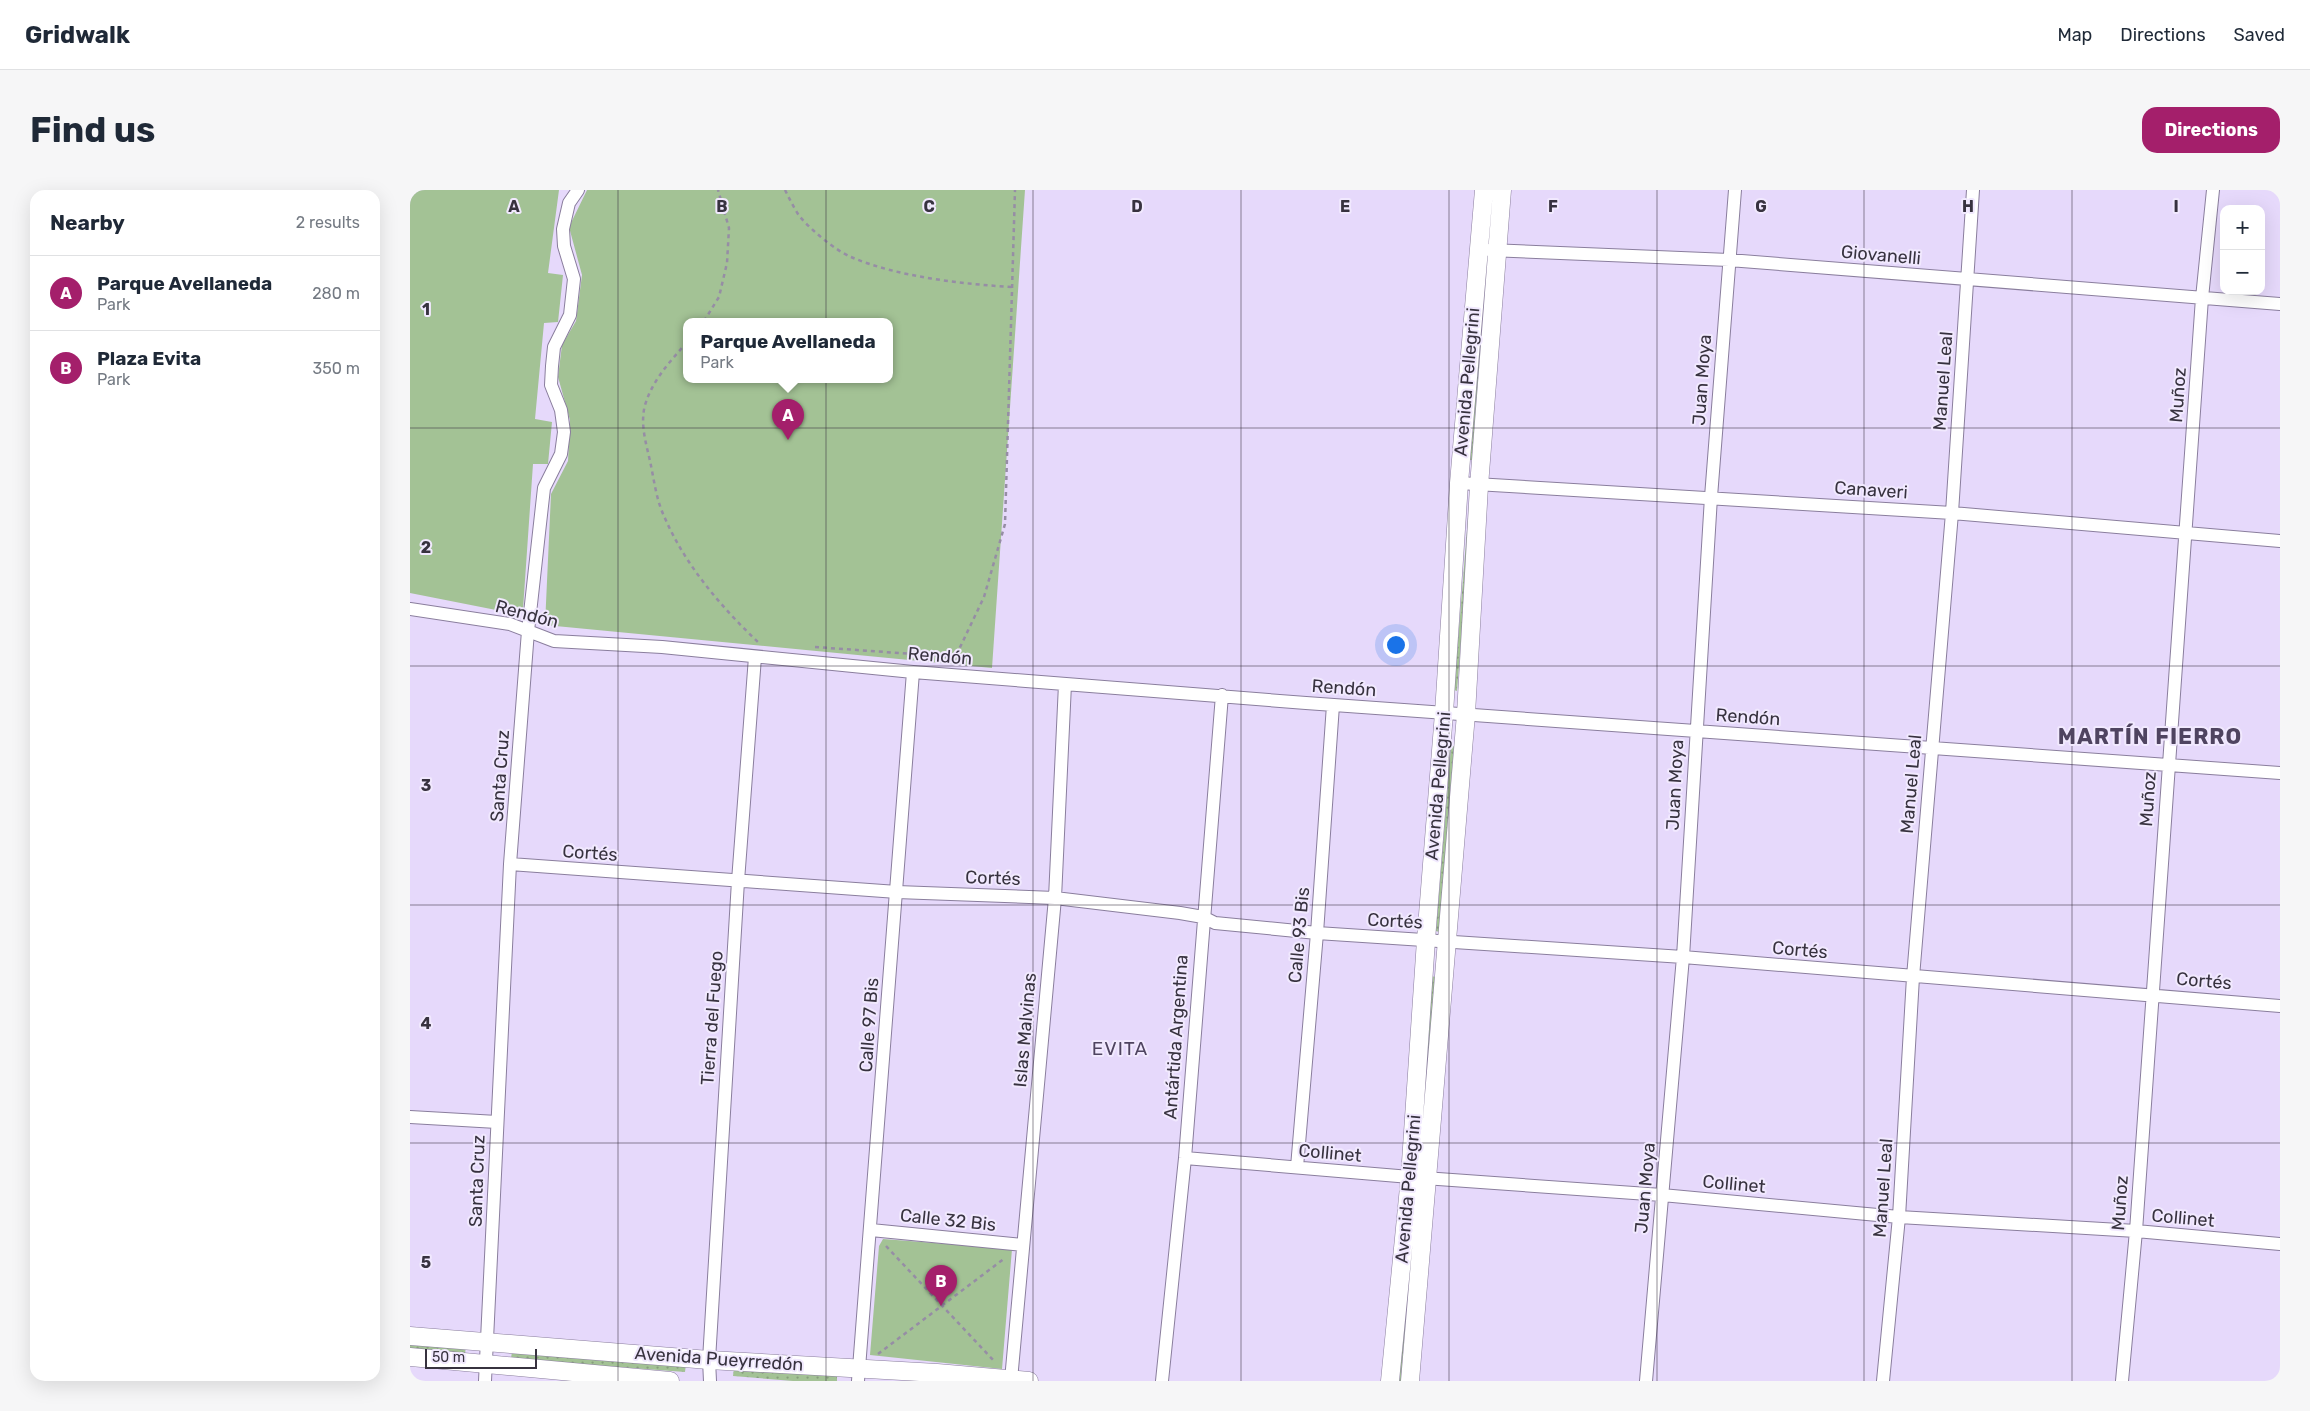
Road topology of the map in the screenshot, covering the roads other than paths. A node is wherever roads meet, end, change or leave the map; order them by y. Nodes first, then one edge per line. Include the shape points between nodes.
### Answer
1 (578, 190) edge
2 (1484, 190) edge
3 (1502, 190) edge
4 (1735, 190) edge
5 (1973, 190) edge
6 (2212, 190) edge
7 (1479, 250) junction
8 (1498, 250) junction
9 (1729, 260) junction
10 (1967, 280) junction
11 (2202, 298) junction
12 (2280, 304) edge
13 (1459, 483) junction
14 (1479, 486) junction
15 (1711, 497) junction
16 (1952, 513) junction
17 (2186, 534) junction
18 (2280, 541) edge
19 (410, 609) edge
20 (528, 631) junction
21 (755, 657) junction
22 (913, 672) junction
23 (1065, 684) junction
24 (1222, 695) junction
25 (1333, 705) junction
26 (1444, 713) junction
27 (1466, 714) junction
28 (1696, 731) junction
29 (1931, 747) junction
30 (2168, 765) junction
31 (2280, 773) edge
32 (510, 864) junction
33 (738, 880) junction
34 (897, 892) junction
35 (1055, 898) junction
36 (1203, 917) junction
37 (1318, 933) junction
38 (1426, 940) junction
39 (1448, 941) junction
40 (1683, 957) junction
41 (1913, 977) junction
42 (2152, 994) junction
43 (2280, 1006) edge
44 (410, 1117) edge
45 (497, 1122) junction
46 (1185, 1158) junction
47 (1297, 1167) junction
48 (1410, 1177) junction
49 (1428, 1178) junction
50 (1662, 1195) junction
51 (1899, 1217) junction
52 (871, 1230) junction
53 (2136, 1231) junction
54 (2280, 1244) edge
55 (1023, 1245) junction
56 (410, 1336) edge
57 (488, 1342) junction
58 (410, 1358) edge
59 (709, 1360) junction
60 (485, 1373) edge
61 (858, 1375) edge
62 (936, 1377) edge
63 (1011, 1380) junction
64 (670, 1381) edge
65 (710, 1381) edge
66 (1029, 1381) edge
67 (1162, 1381) edge
68 (1390, 1381) edge
69 (1410, 1381) edge
70 (1646, 1381) edge
71 (1883, 1381) edge
72 (2122, 1381) edge

1 - 20 street, Santa Cruz via 569,203 563,229 564,246 574,279 570,315 554,347 552,366 551,385 561,410 564,432 561,454 544,488
2 - 7 main road, Avenida Pellegrini
3 - 8 main road, Avenida Pellegrini
4 - 9 street, Juan Moya
5 - 10 street, Manuel Leal
6 - 11 street, Muñoz
7 - 8 street, Giovanelli
7 - 13 main road, Avenida Pellegrini
8 - 9 street, Giovanelli
8 - 14 main road, Avenida Pellegrini
9 - 10 street, Giovanelli
9 - 15 street, Juan Moya
10 - 11 street, Giovanelli
10 - 16 street, Manuel Leal
11 - 12 street, Giovanelli
11 - 17 street, Muñoz
13 - 14 street, Canaveri
13 - 26 main road, Avenida Pellegrini
14 - 15 street, Canaveri
14 - 27 main road, Avenida Pellegrini
15 - 16 street, Canaveri
15 - 28 street, Juan Moya
16 - 17 street, Canaveri
16 - 29 street, Manuel Leal
17 - 18 street, Canaveri
17 - 30 street, Muñoz
19 - 20 street, Rendón via 510,624
20 - 21 street, Rendón via 554,641 662,647
20 - 32 street, Santa Cruz
21 - 22 street, Rendón
21 - 33 street, Tierra del Fuego
22 - 23 street, Rendón
22 - 34 street, Calle 97 Bis
23 - 24 street, Rendón
23 - 35 street, Islas Malvinas
24 - 25 street, Rendón
24 - 36 street, Antártida Argentina
25 - 26 street, Rendón
25 - 37 street, Calle 93 Bis
26 - 27 street, Rendón
26 - 38 main road, Avenida Pellegrini
27 - 28 street, Rendón
27 - 39 main road, Avenida Pellegrini
28 - 29 street, Rendón
28 - 40 street, Juan Moya
29 - 30 street, Rendón
29 - 41 street, Manuel Leal
30 - 31 street, Rendón
30 - 42 street, Muñoz
32 - 33 street, Cortés
32 - 45 street, Santa Cruz
33 - 34 street, Cortés
33 - 59 street, Tierra del Fuego
34 - 35 street, Cortés
34 - 52 street, Calle 97 Bis
35 - 36 street, Cortés
35 - 55 street, Islas Malvinas
36 - 37 street, Cortés via 1214,923
36 - 46 street, Antártida Argentina
37 - 38 street, Cortés
37 - 47 street, Calle 93 Bis
38 - 39 street, Cortés
38 - 48 main road, Avenida Pellegrini
39 - 40 street, Cortés
39 - 49 main road, Avenida Pellegrini
40 - 41 street, Cortés
40 - 50 street, Juan Moya
41 - 42 street, Cortés
41 - 51 street, Manuel Leal
42 - 43 street, Cortés
42 - 53 street, Muñoz
44 - 45 street
45 - 57 street, Santa Cruz
46 - 47 street, Collinet
46 - 67 street, Antártida Argentina
47 - 48 street, Collinet
48 - 49 street, Collinet
48 - 68 main road, Avenida Pellegrini
49 - 50 street, Collinet
49 - 69 main road, Avenida Pellegrini
50 - 51 street, Collinet
50 - 70 street, Juan Moya
51 - 53 street, Collinet
51 - 71 street, Manuel Leal
52 - 55 street, Calle 32 Bis
52 - 61 street, Calle 97 Bis
53 - 54 street, Collinet
53 - 72 street, Muñoz
55 - 63 street, Islas Malvinas
56 - 57 main road, Avenida Pueyrredón
57 - 59 main road, Avenida Pueyrredón
57 - 60 street, Santa Cruz
58 - 60 main road, Avenida Pueyrredón
59 - 61 main road, Avenida Pueyrredón
59 - 65 street, Tierra del Fuego
60 - 64 main road, Avenida Pueyrredón
61 - 62 main road, Avenida Pueyrredón
62 - 63 main road, Avenida Pueyrredón
63 - 66 main road, Avenida Pueyrredón

